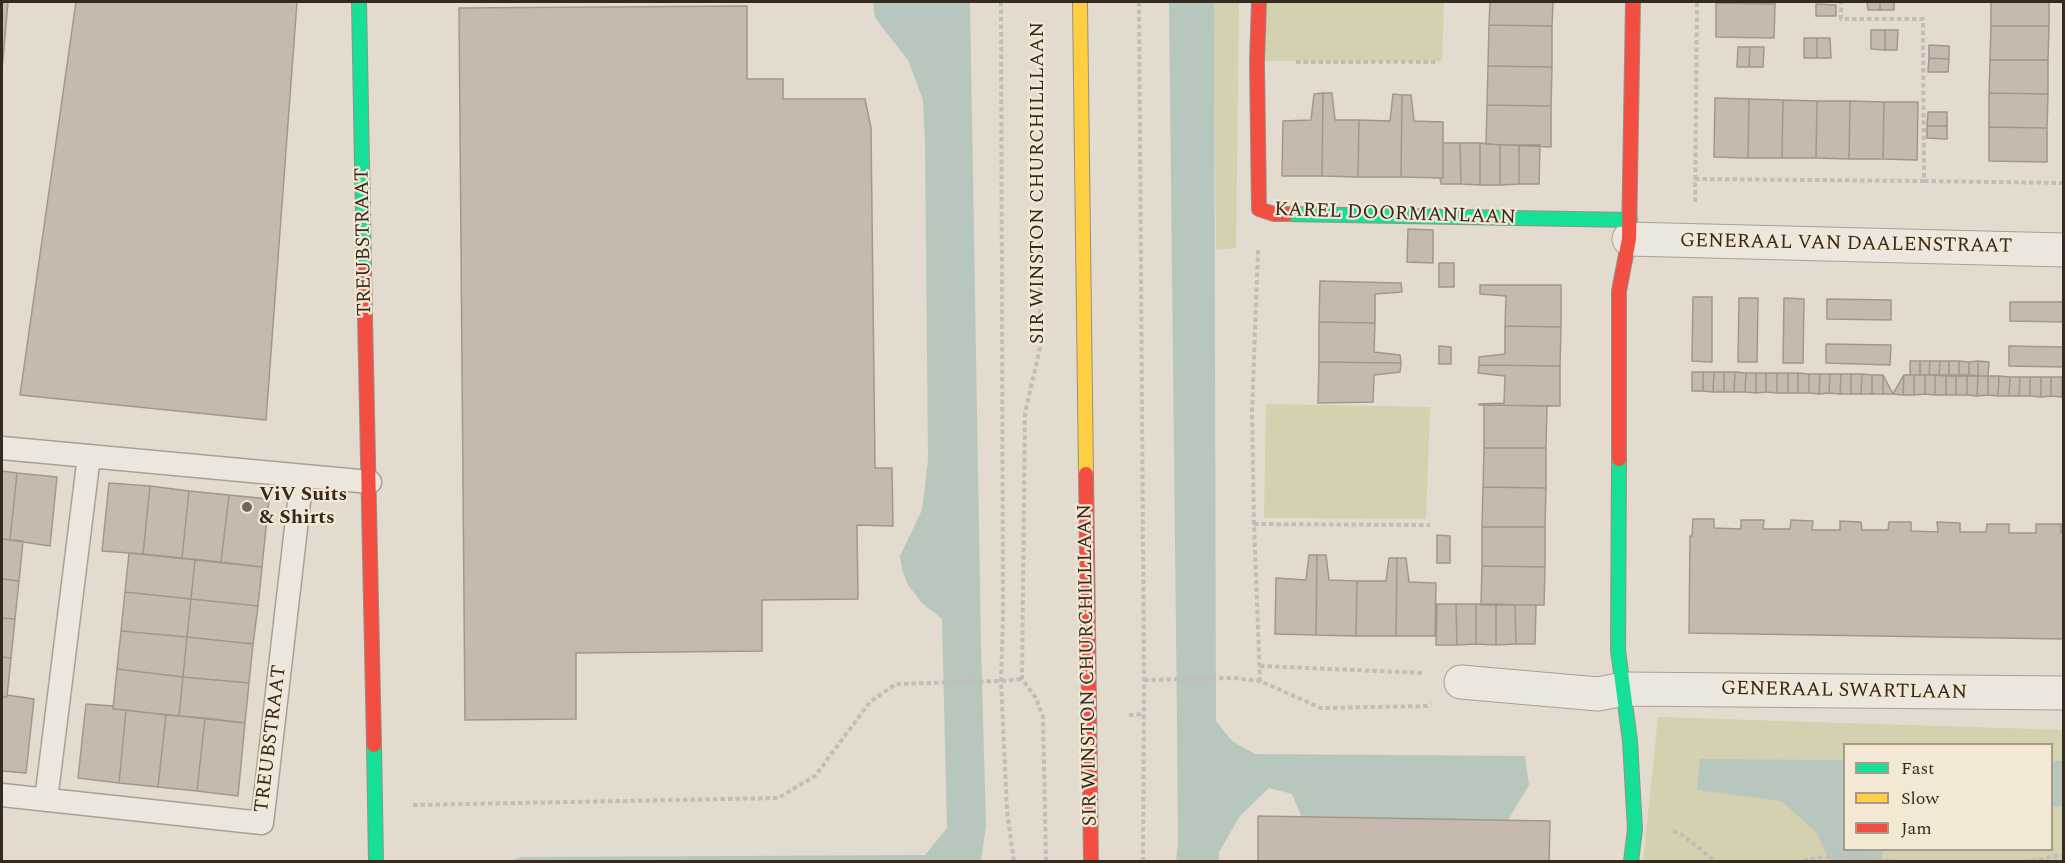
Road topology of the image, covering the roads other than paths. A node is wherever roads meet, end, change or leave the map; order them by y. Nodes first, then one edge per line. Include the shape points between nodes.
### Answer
1 (359, 2) edge
2 (1080, 2) edge
3 (1259, 2) edge
4 (1634, 2) edge
5 (1630, 230) junction
6 (2064, 250) edge
7 (2, 448) edge
8 (89, 456) junction
9 (302, 476) junction
10 (370, 482) junction
11 (1461, 682) road end
12 (1624, 689) junction
13 (2064, 693) edge
14 (2, 795) edge
15 (46, 800) junction
16 (376, 861) edge
17 (1091, 861) edge
18 (1631, 861) edge

1 - 10 street, TREUBSTRAAT
2 - 17 street, SIR WINSTON CHURCHILLLAAN
3 - 5 street, KAREL DOORMANLAAN via 1259,209 1274,214
4 - 5 street
5 - 6 street, GENERAAL VAN DAALENSTRAAT via 1695,242
5 - 12 street via 1619,291 1618,650
7 - 8 lane
8 - 9 lane
8 - 15 lane
9 - 10 lane
9 - 15 lane, TREUBSTRAAT via 262,823
10 - 16 street, TREUBSTRAAT
11 - 12 street via 1598,694
12 - 13 street, GENERAAL SWARTLAAN
12 - 18 street via 1635,829
14 - 15 lane, TREUBSTRAAT

